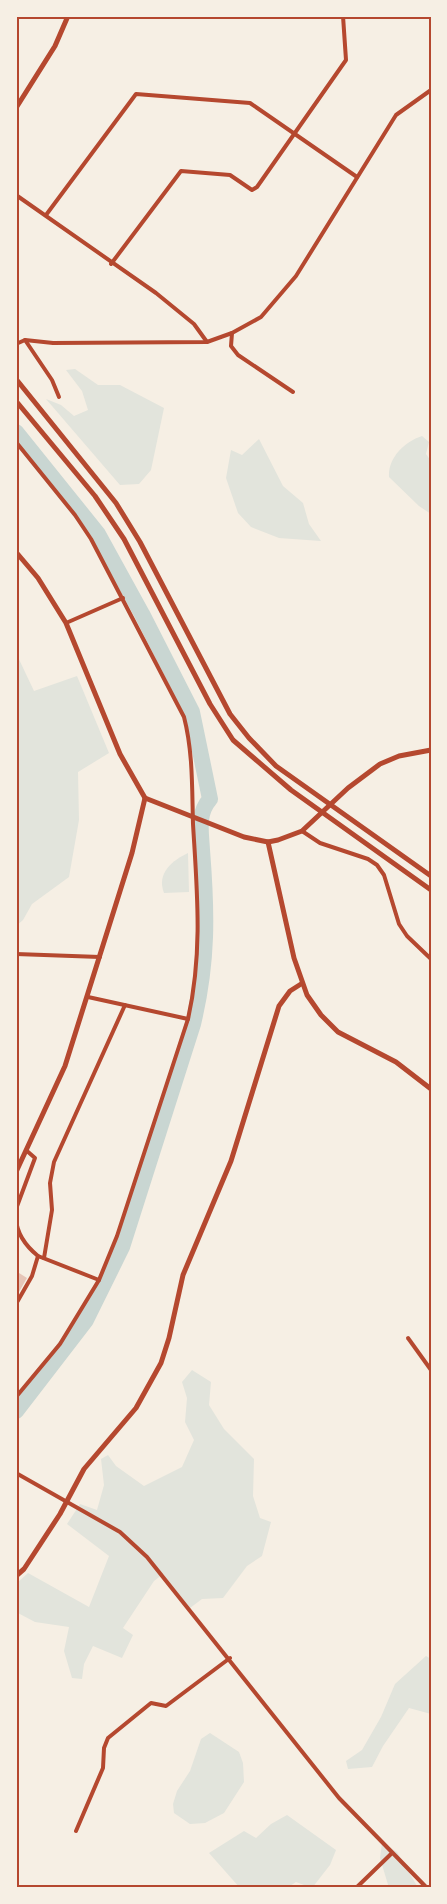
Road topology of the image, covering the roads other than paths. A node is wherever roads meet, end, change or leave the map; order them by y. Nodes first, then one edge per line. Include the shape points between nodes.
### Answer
1 (68, 16) edge
2 (343, 16) edge
3 (431, 90) edge
4 (16, 108) edge
5 (294, 135) junction
6 (358, 177) junction
7 (16, 195) edge
8 (46, 216) junction
9 (111, 264) junction
10 (232, 333) junction
11 (25, 340) junction
12 (208, 342) junction
13 (16, 344) edge
14 (16, 379) edge
15 (293, 392) dead end
16 (59, 397) dead end
17 (16, 401) edge
18 (16, 442) edge
19 (16, 552) edge
20 (123, 598) junction
21 (66, 623) junction
22 (431, 750) edge
23 (145, 798) junction
24 (331, 803) junction
25 (322, 813) junction
26 (196, 818) junction
27 (302, 831) junction
28 (268, 842) junction
29 (431, 876) edge
30 (431, 890) edge
31 (16, 954) edge
32 (100, 957) junction
33 (431, 959) edge
34 (302, 984) junction
35 (88, 997) junction
36 (125, 1005) junction
37 (188, 1018) junction
38 (431, 1089) edge
39 (27, 1151) junction
40 (16, 1172) edge
41 (16, 1209) edge
42 (16, 1219) edge
43 (38, 1256) junction
44 (44, 1258) junction
45 (99, 1280) junction
46 (16, 1304) edge
47 (408, 1338) dead end
48 (431, 1370) edge
49 (16, 1397) edge
50 (16, 1472) edge
51 (66, 1500) junction
52 (16, 1576) edge
53 (230, 1658) junction
54 (76, 1831) dead end
55 (391, 1854) junction
56 (356, 1888) edge
57 (427, 1888) edge

1 - 4 street via 55,46
2 - 5 street via 346,60
3 - 6 street via 396,115
5 - 6 street
5 - 8 street via 250,103 136,94
5 - 9 street via 257,188 252,190 230,175 181,171
6 - 10 street via 296,276 261,317
7 - 8 street
8 - 9 street
9 - 12 street via 156,293 194,324
10 - 12 street
10 - 15 street via 231,346 238,355
11 - 12 street via 53,343
11 - 13 street
11 - 16 street via 52,380
14 - 24 street via 116,503 140,542 230,714 276,766
17 - 25 street via 95,496 124,539 210,704 233,740
18 - 20 street via 75,515
19 - 21 street via 38,578
20 - 21 street
20 - 26 street via 184,717
21 - 23 street via 120,754
22 - 24 street via 399,756 380,764
23 - 26 street
23 - 32 street
24 - 25 street
24 - 29 street
25 - 27 street
25 - 30 street
26 - 28 street via 244,837
26 - 37 street via 199,948
27 - 28 street
27 - 33 street via 320,843 377,865 384,875 399,924
28 - 34 street
31 - 32 street
32 - 35 street
34 - 38 street via 321,1015 338,1032 396,1062
34 - 51 street via 290,991 279,1006 231,1161 183,1275 161,1364 136,1408 98,1450
35 - 36 street
35 - 39 street via 65,1066
36 - 37 street
36 - 44 street via 54,1162 50,1183 52,1210
37 - 45 street via 117,1236
39 - 40 street
39 - 41 street via 35,1158
42 - 43 street via 28,1248
43 - 44 street
43 - 46 street via 32,1276
44 - 45 street
45 - 49 street via 60,1344
47 - 48 street
50 - 51 street
51 - 52 street via 24,1569
51 - 53 street via 132,1542 148,1557
53 - 54 street via 166,1706 150,1703 108,1738 103,1768
53 - 55 street via 339,1798
55 - 56 street
55 - 57 street

